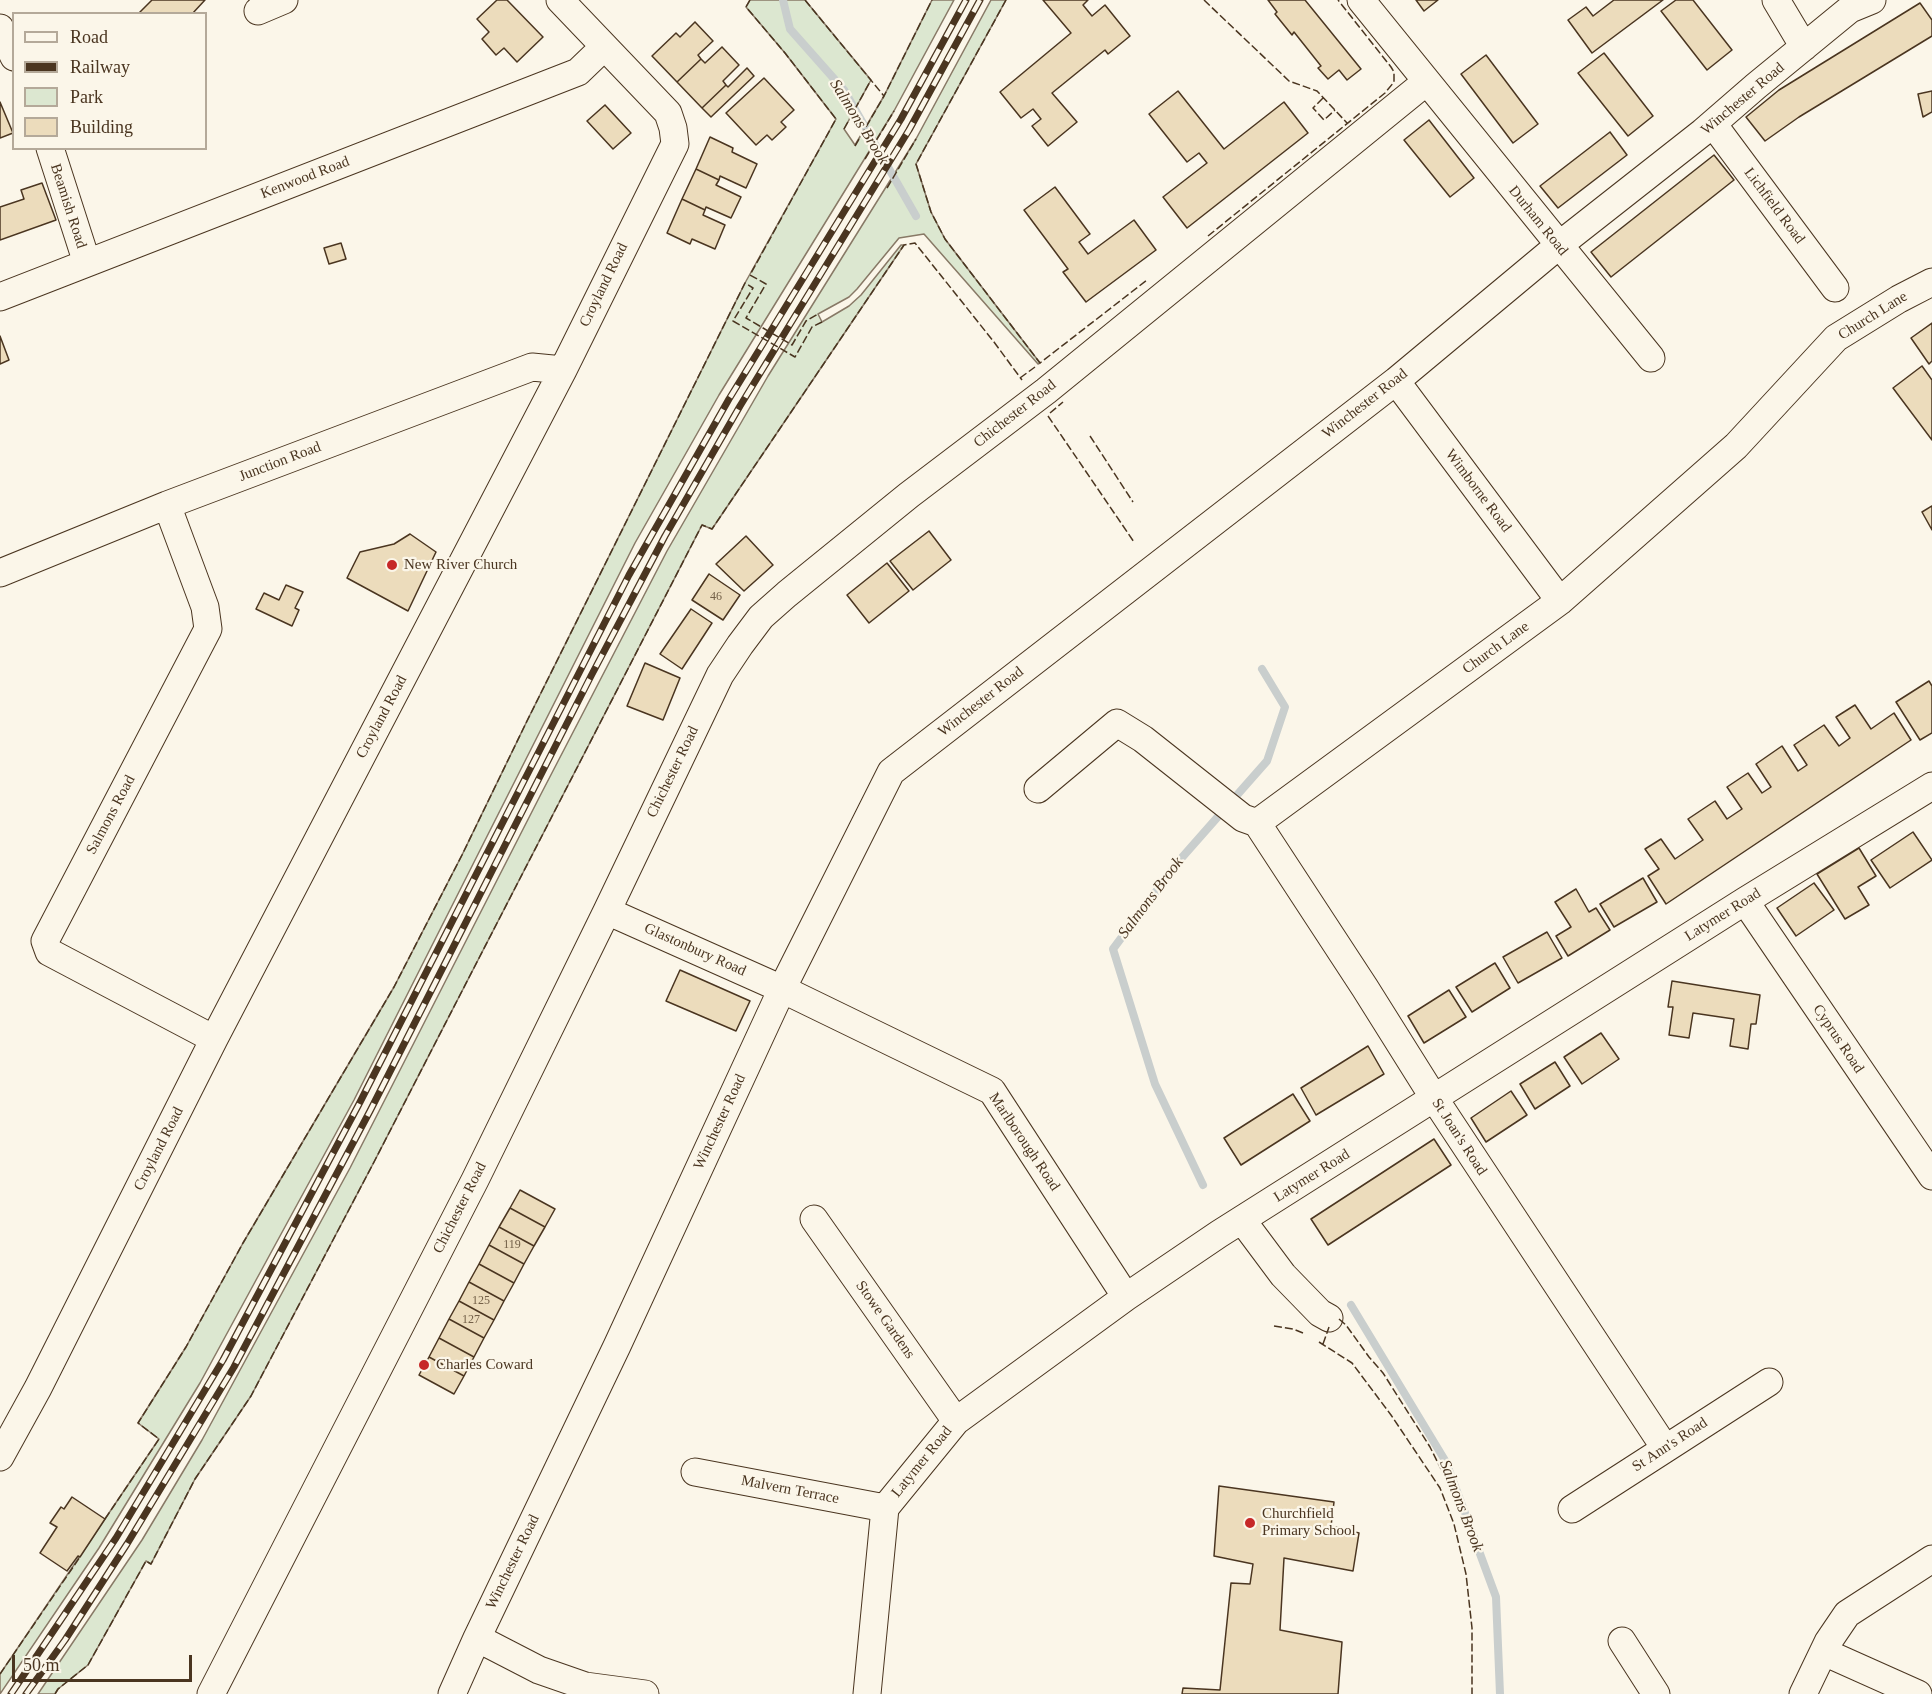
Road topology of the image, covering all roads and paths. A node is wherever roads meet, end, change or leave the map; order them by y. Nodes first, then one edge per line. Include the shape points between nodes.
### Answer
1 (284, 0) edge
2 (560, 0) edge
3 (1361, 0) edge
4 (1776, 0) edge
5 (1872, 0) edge
6 (258, 11) dead end
7 (0, 28) edge
8 (604, 47) junction
9 (1804, 48) junction
10 (12, 53) edge
11 (1426, 82) junction
12 (1713, 124) junction
13 (51, 150) edge
14 (1558, 246) junction
15 (87, 263) junction
16 (1932, 282) edge
17 (1835, 288) dead end
18 (0, 297) edge
19 (1651, 358) dead end
20 (563, 370) junction
21 (1396, 381) junction
22 (167, 505) junction
23 (0, 573) edge
24 (1560, 601) junction
25 (1932, 786) edge
26 (1038, 789) dead end
27 (1250, 820) junction
28 (1744, 901) junction
29 (608, 911) junction
30 (782, 989) junction
31 (214, 1039) junction
32 (1434, 1098) junction
33 (1932, 1176) edge
34 (814, 1219) dead end
35 (1242, 1220) junction
36 (1126, 1297) junction
37 (1320, 1322) dead end
38 (1768, 1382) dead end
39 (956, 1421) junction
40 (1665, 1448) junction
41 (0, 1456) edge
42 (695, 1472) dead end
43 (885, 1508) junction
44 (1572, 1509) dead end
45 (1932, 1559) edge
46 (477, 1638) junction
47 (1622, 1641) dead end
48 (1824, 1652) junction
49 (585, 1690) edge
50 (211, 1694) edge
51 (452, 1694) edge
52 (645, 1694) edge
53 (867, 1694) edge
54 (1656, 1694) edge
55 (1803, 1694) edge
56 (1918, 1694) edge

1 - 6 street
2 - 8 street, Croyland Road
3 - 11 street, Durham Road
4 - 9 street
5 - 9 street, Winchester Road via 1850,9
7 - 10 street
8 - 15 street, Kenwood Road via 578,72
8 - 20 street, Croyland Road via 668,113 675,144
9 - 12 street, Winchester Road
11 - 14 street, Durham Road
11 - 29 street, Chichester Road via 761,617 720,675
12 - 14 street, Winchester Road
12 - 17 street, Lichfield Road
13 - 15 street, Beamish Road
14 - 19 street, Durham Road
14 - 21 street, Winchester Road
15 - 18 street, Kenwood Road
16 - 24 street, Church Lane via 1836,338 1736,446
20 - 22 street, Junction Road via 532,367
20 - 31 street, Croyland Road
21 - 24 street, Wimborne Road
21 - 30 street, Winchester Road via 891,772
22 - 23 street, Junction Road
22 - 31 street, Salmons Road via 205,607 208,629 45,941 49,952
24 - 27 street, Church Lane
25 - 28 street, Latymer Road
26 - 27 street via 1117,723
27 - 32 street, St Joan's Road via 1365,988
28 - 32 street, Latymer Road
28 - 33 street, Cyprus Road
29 - 30 street, Glastonbury Road
29 - 50 street, Chichester Road via 475,1180
30 - 36 street, Marlborough Road via 992,1091
30 - 46 street, Winchester Road
31 - 41 street, Croyland Road
32 - 35 street, Latymer Road
32 - 40 street, St Joan's Road
34 - 39 street, Stowe Gardens
35 - 36 street, Latymer Road
35 - 37 street
36 - 39 street, Latymer Road
38 - 40 street, St Ann's Road
39 - 43 street, Latymer Road
40 - 44 street, St Ann's Road
42 - 43 street, Malvern Terrace
43 - 53 street, Latymer Road
45 - 48 street via 1846,1614
46 - 49 street
46 - 51 street, Winchester Road
47 - 54 street
48 - 55 street
48 - 56 street
49 - 52 street

